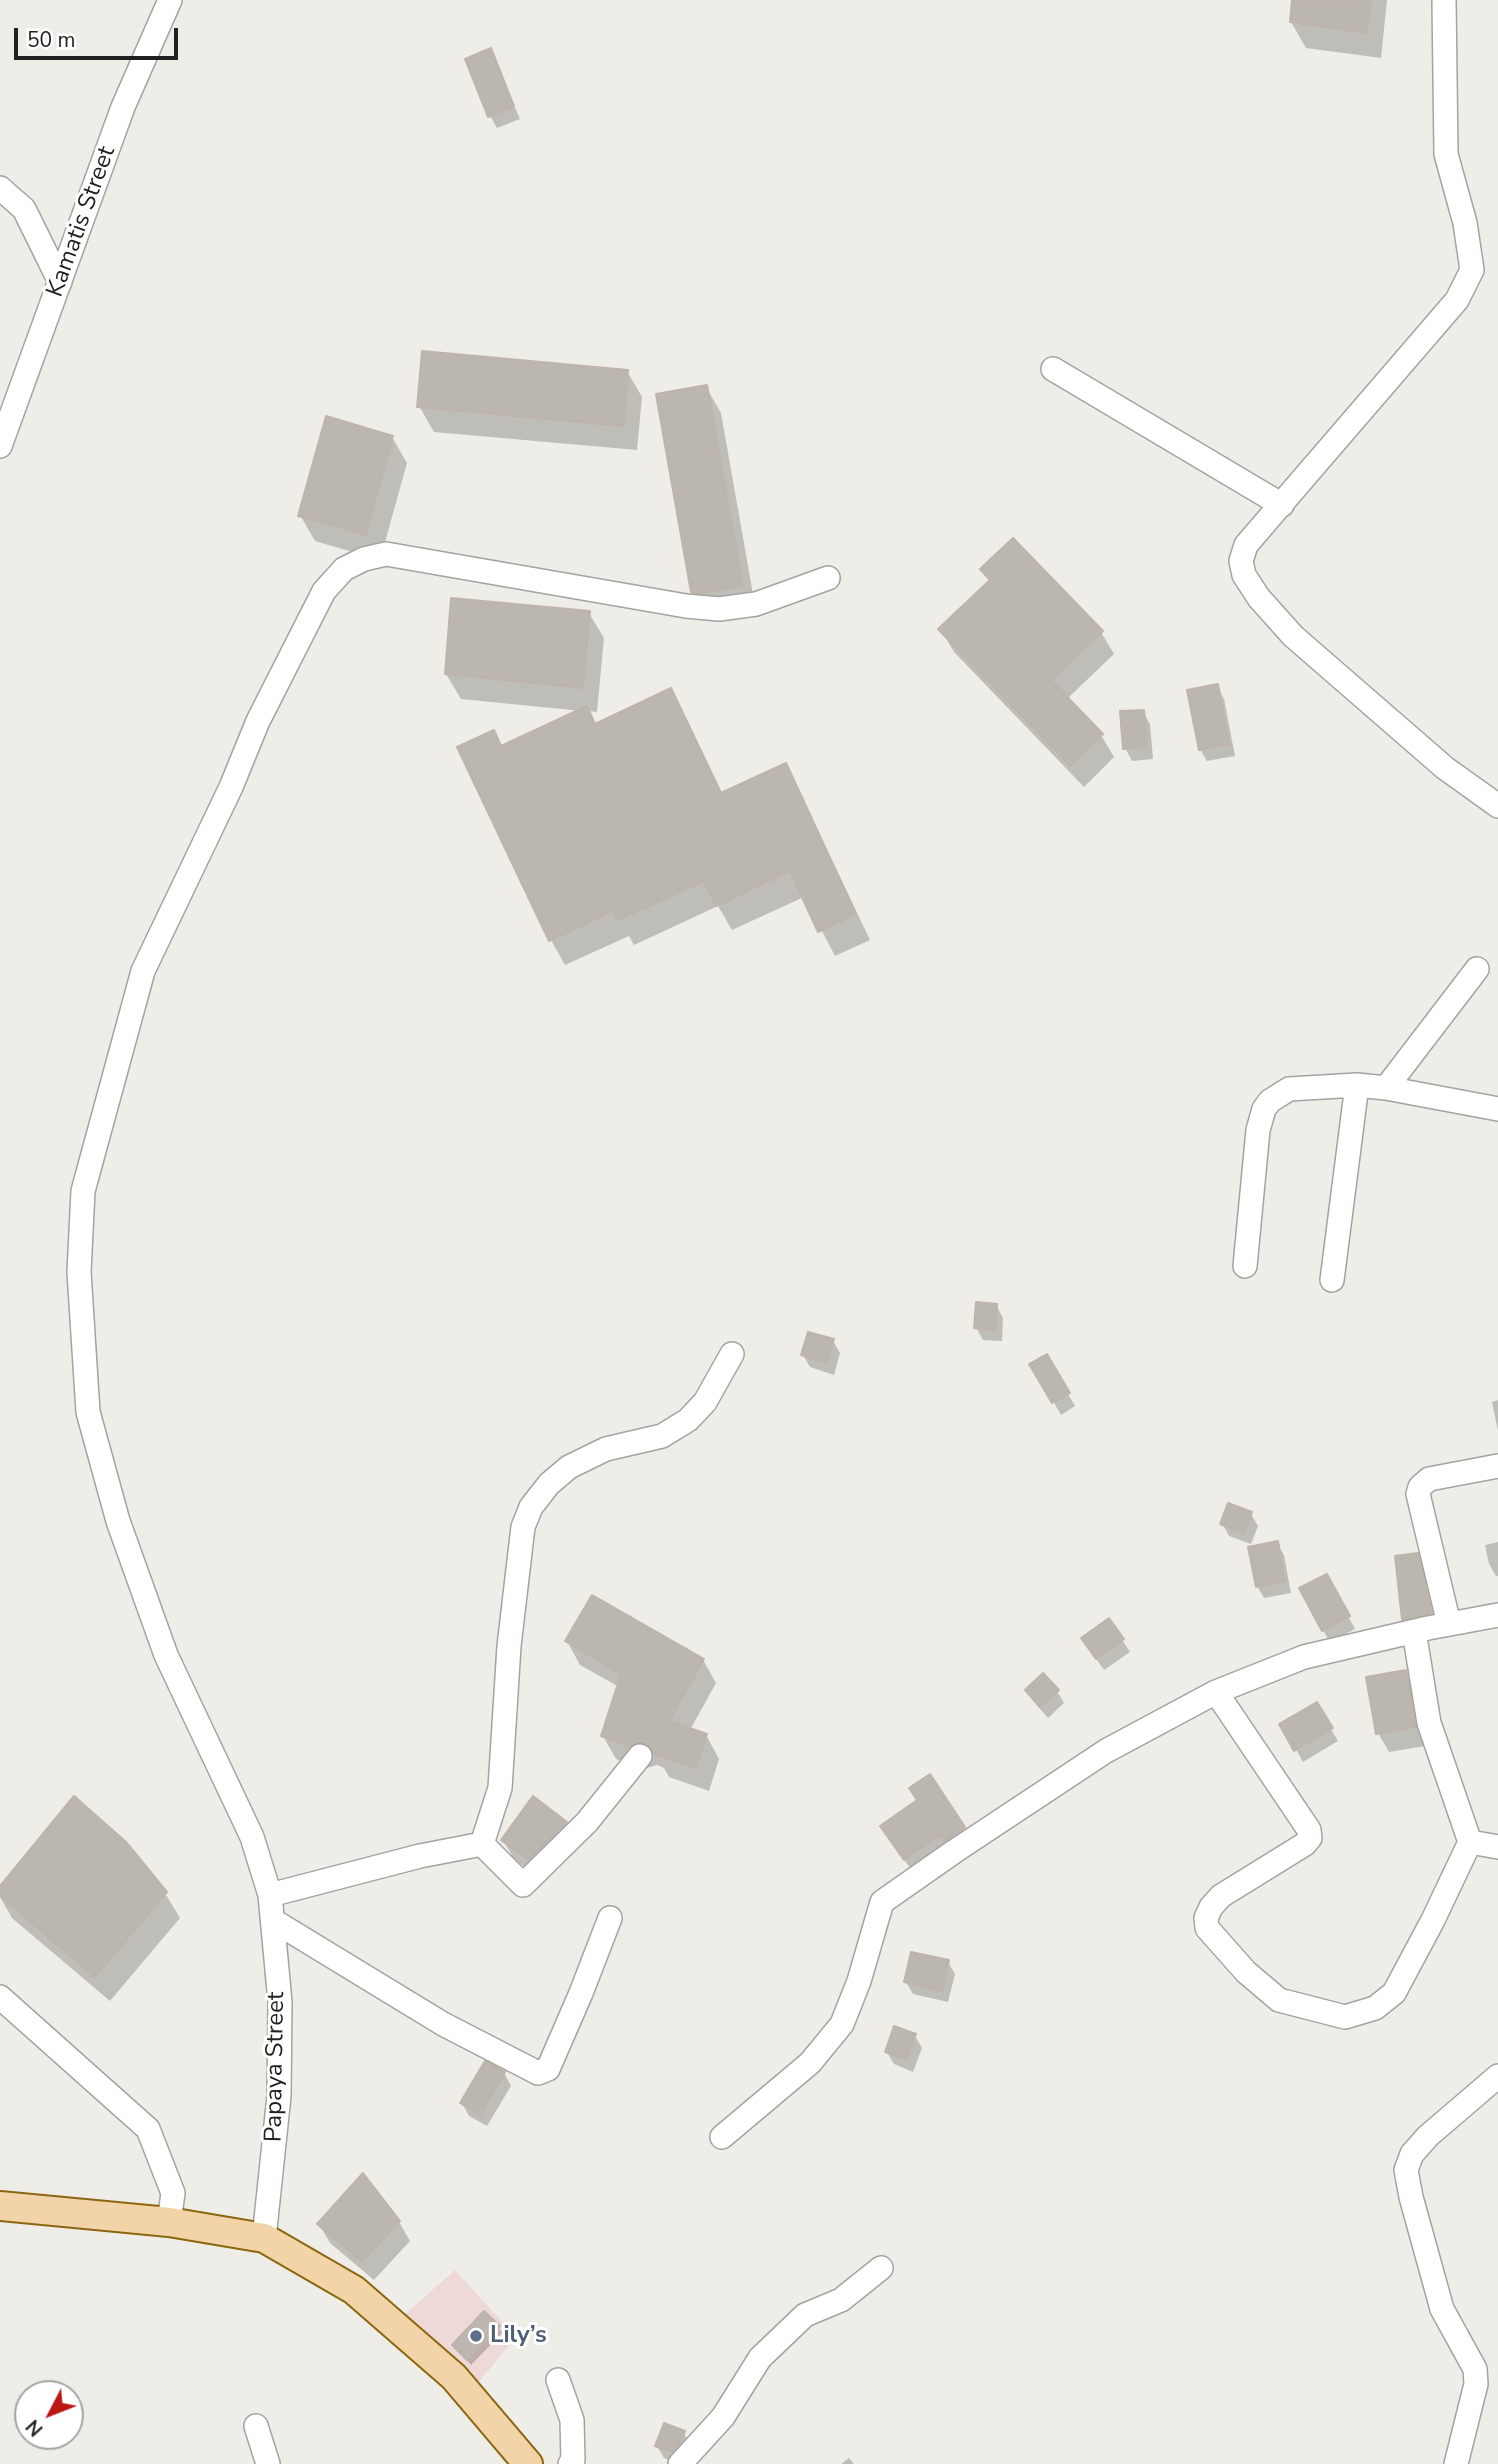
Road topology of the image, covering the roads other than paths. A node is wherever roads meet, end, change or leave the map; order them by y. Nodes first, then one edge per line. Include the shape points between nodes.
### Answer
1 (170, 0) edge
2 (1444, 0) edge
3 (0, 188) edge
4 (60, 282) junction
5 (1053, 369) dead end
6 (0, 446) edge
7 (1282, 505) junction
8 (828, 578) dead end
9 (1498, 806) edge
10 (1477, 969) dead end
11 (1357, 1085) junction
12 (1386, 1088) junction
13 (1498, 1109) edge
14 (1245, 1266) dead end
15 (1332, 1280) dead end
16 (732, 1354) dead end
17 (1498, 1466) edge
18 (1498, 1615) edge
19 (1449, 1624) junction
20 (1414, 1632) junction
21 (1216, 1692) junction
22 (640, 1756) dead end
23 (1469, 1842) junction
24 (482, 1844) junction
25 (1498, 1847) edge
26 (270, 1895) junction
27 (610, 1918) dead end
28 (274, 1920) junction
29 (0, 1997) edge
30 (1498, 2076) edge
31 (722, 2137) dead end
32 (0, 2206) edge
33 (169, 2222) junction
34 (264, 2238) junction
35 (881, 2268) dead end
36 (558, 2380) dead end
37 (256, 2426) dead end
38 (268, 2464) edge
39 (528, 2464) edge
40 (570, 2464) edge
41 (680, 2464) edge
42 (1456, 2464) edge

1 - 4 street, Kamatis Street via 123,107
2 - 7 street via 1446,154 1472,270 1457,300
3 - 4 street via 24,209
4 - 6 street, Kamatis Street
5 - 7 street
7 - 9 street via 1245,545 1241,561 1259,598 1323,663 1445,768
8 - 26 street, Papaya Street via 756,604 719,609 386,554 344,569 324,591 258,721 143,971 83,1191 79,1272 88,1412 118,1521 166,1655 252,1837
10 - 12 street
11 - 12 street
11 - 14 street via 1289,1088 1264,1109 1258,1129
11 - 15 street
12 - 13 street
16 - 24 street via 705,1402 688,1420 662,1436 606,1449 569,1467 531,1507 523,1527 509,1646 500,1788
17 - 19 street via 1429,1479 1420,1487
18 - 19 street
19 - 20 street
20 - 21 street via 1304,1657
20 - 23 street via 1429,1723
21 - 23 street via 1309,1830 1305,1844 1221,1896 1206,1918 1207,1928 1246,1972 1279,2000 1345,2017 1375,2008 1394,1993
21 - 31 street via 1106,1751 882,1902 842,2024 810,2063
22 - 24 street via 587,1822 523,1885
23 - 25 street
24 - 26 street
26 - 28 street, Papaya Street
27 - 28 street via 548,2068 538,2073 443,2024
28 - 34 street, Papaya Street via 280,2002 279,2096
29 - 33 street via 148,2129 173,2193
30 - 42 street via 1428,2136 1412,2154 1406,2170 1442,2309 1475,2369 1476,2384
32 - 33 main road
33 - 34 main road
34 - 39 main road via 354,2290 454,2377
35 - 41 street via 841,2300 806,2315 760,2358 723,2417
36 - 40 street via 572,2420
37 - 38 street

